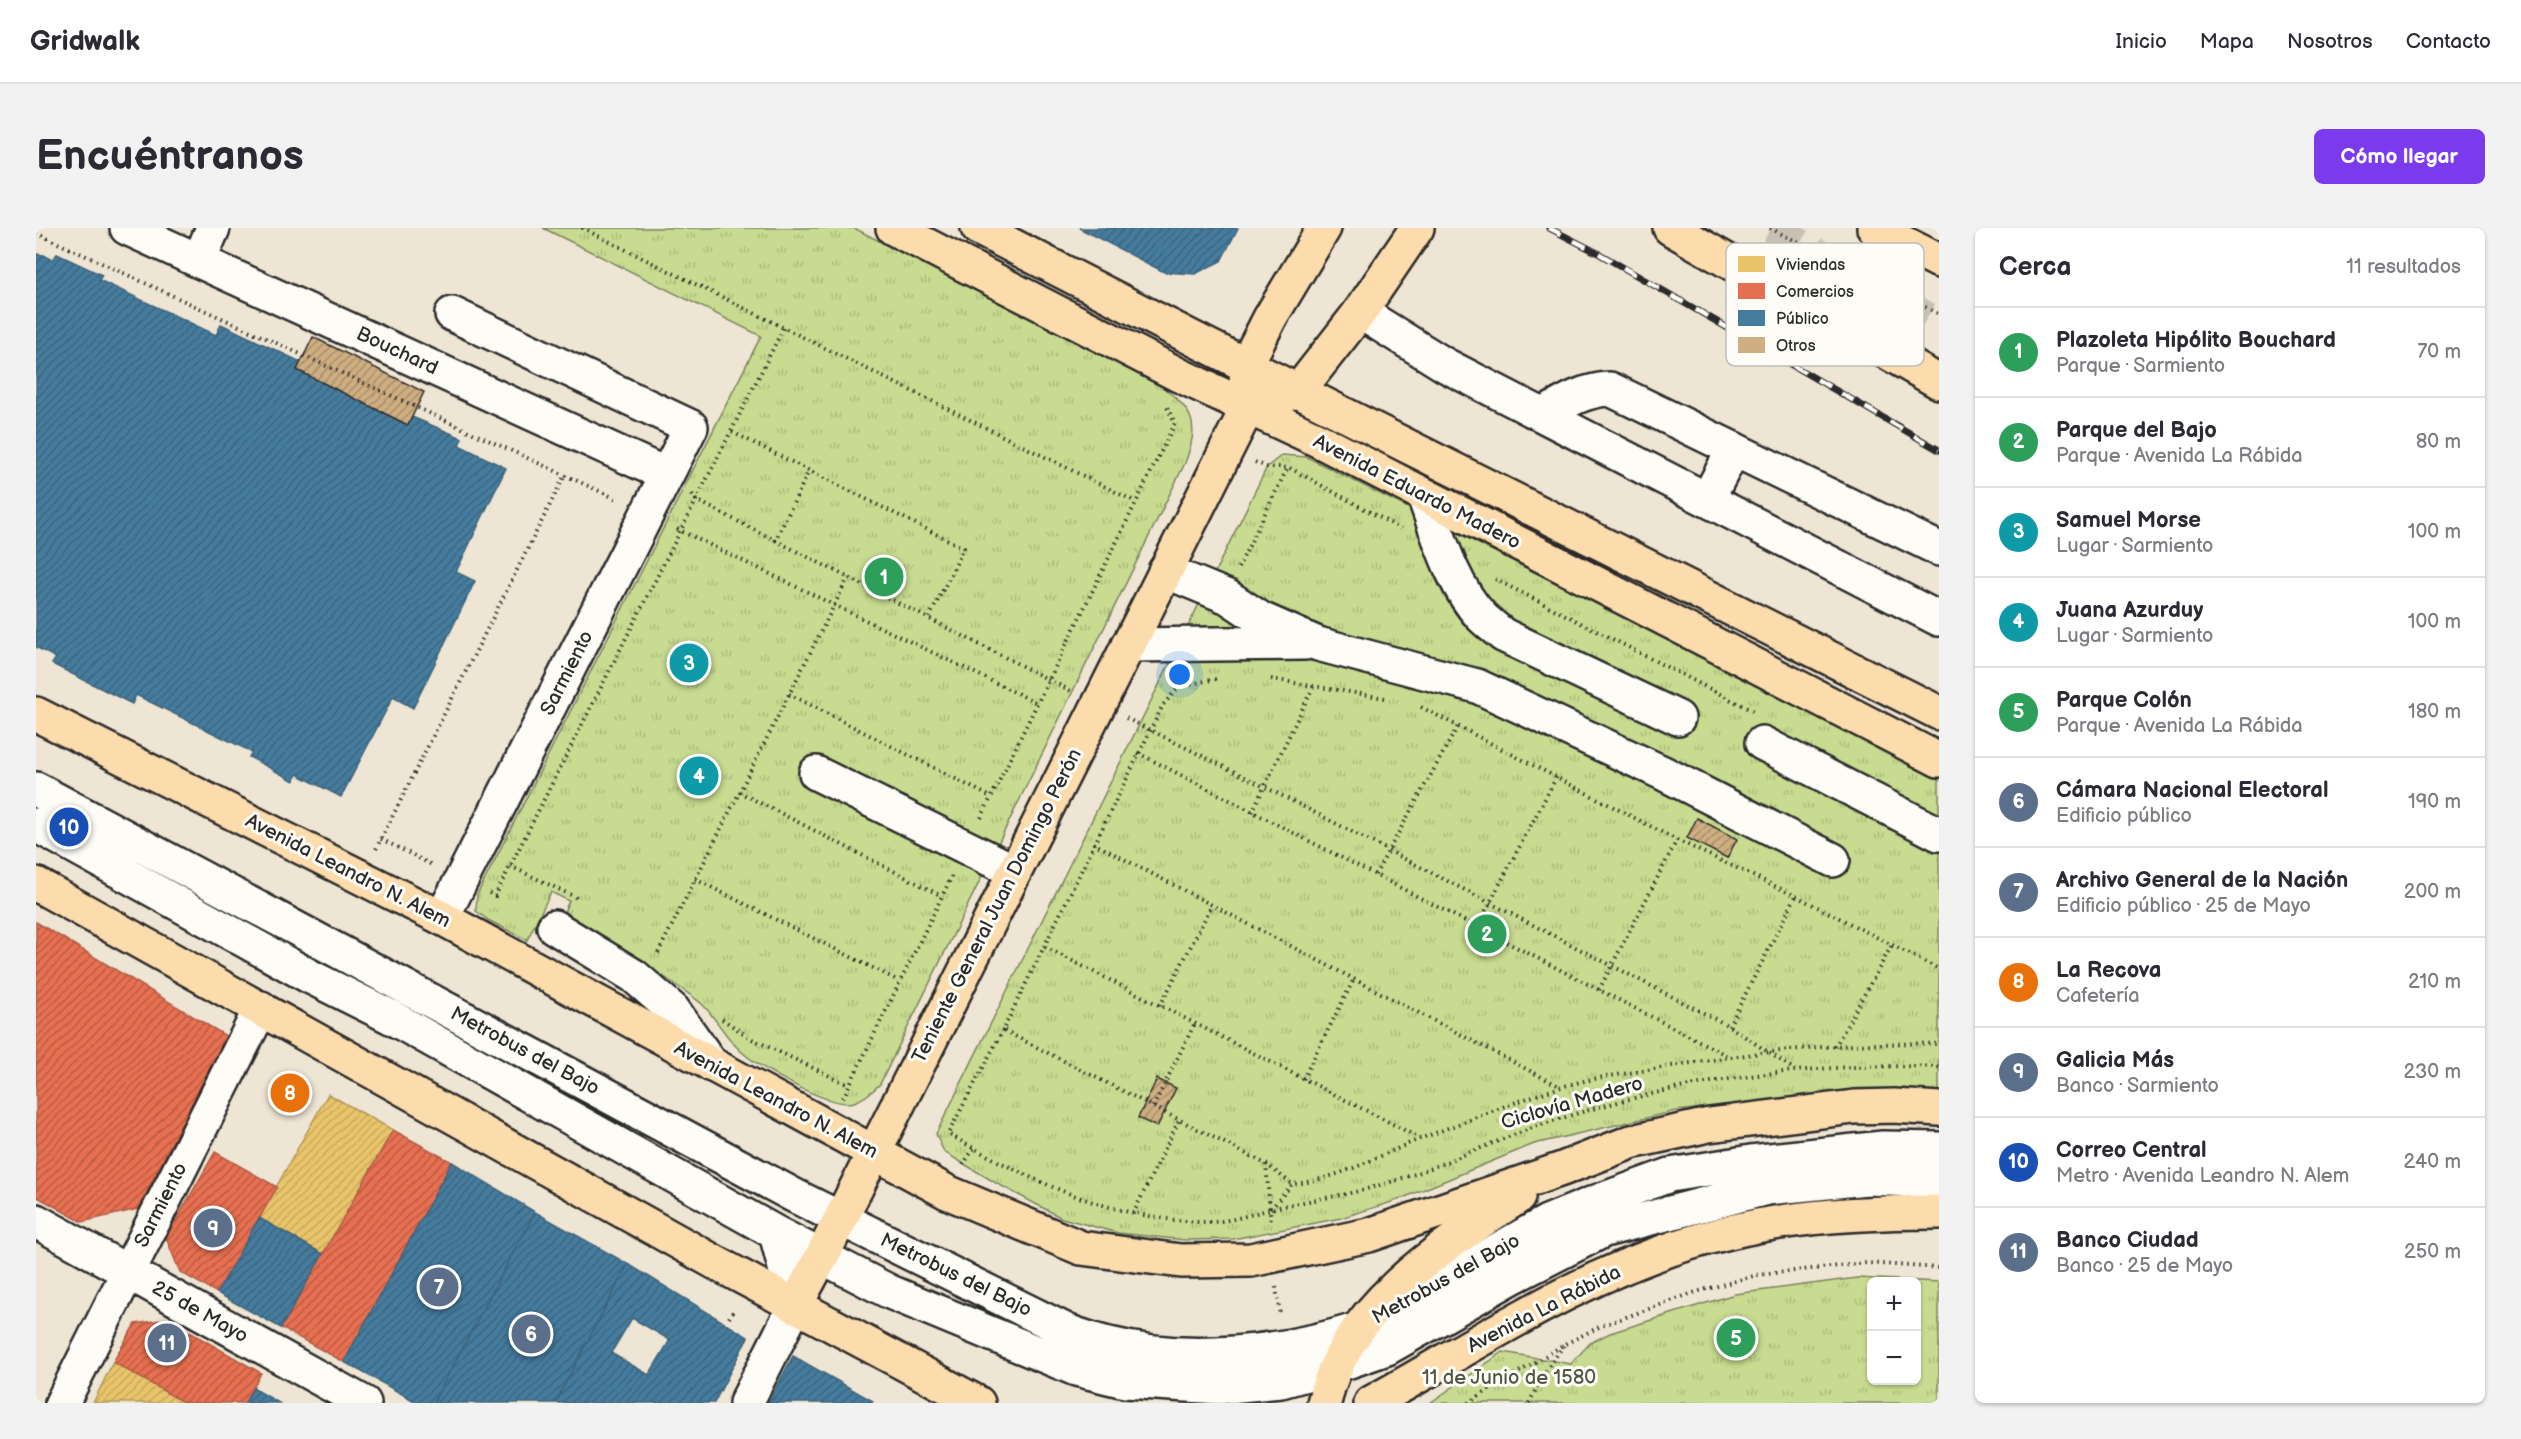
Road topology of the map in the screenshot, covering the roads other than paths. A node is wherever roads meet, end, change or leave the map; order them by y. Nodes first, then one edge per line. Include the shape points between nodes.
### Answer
1 (127, 228) edge
2 (213, 228) edge
3 (893, 228) edge
4 (978, 228) edge
5 (1324, 228) edge
6 (1417, 228) edge
7 (1670, 228) edge
8 (1874, 228) edge
9 (1904, 243) edge
10 (1924, 253) edge
11 (1726, 260) edge
12 (199, 261) junction
13 (1939, 261) edge
14 (1360, 312) junction
15 (452, 314) dead end
16 (1246, 365) junction
17 (1913, 366) edge
18 (1939, 381) edge
19 (1299, 390) junction
20 (1246, 408) junction
21 (1543, 415) junction
22 (1734, 448) junction
23 (669, 470) junction
24 (1424, 496) junction
25 (1707, 500) junction
26 (1939, 549) edge
27 (1165, 571) junction
28 (1939, 619) edge
29 (1318, 644) junction
30 (1128, 645) junction
31 (1939, 713) edge
32 (36, 714) edge
33 (1678, 718) dead end
34 (1762, 743) dead end
35 (1939, 760) edge
36 (816, 773) dead end
37 (36, 789) edge
38 (36, 825) edge
39 (1939, 834) edge
40 (1833, 860) dead end
41 (1014, 871) junction
42 (36, 884) edge
43 (442, 918) junction
44 (554, 927) dead end
45 (261, 1008) junction
46 (712, 1065) junction
47 (1939, 1109) edge
48 (1939, 1149) edge
49 (873, 1152) junction
50 (1562, 1169) junction
51 (1939, 1181) edge
52 (1939, 1212) edge
53 (841, 1219) junction
54 (36, 1221) edge
55 (776, 1233) junction
56 (822, 1257) junction
57 (127, 1272) junction
58 (795, 1306) junction
59 (1359, 1329) junction
60 (1335, 1366) junction
61 (62, 1403) edge
62 (364, 1403) edge
63 (746, 1403) edge
64 (978, 1403) edge
65 (1324, 1403) edge
66 (1371, 1403) edge

1 - 12 street, Bouchard
2 - 12 street
3 - 20 main road, Avenida Eduardo Madero
4 - 16 main road, Avenida Eduardo Madero
5 - 16 main road
6 - 14 main road
7 - 11 main road
8 - 9 main road
10 - 13 main road
12 - 23 street, Bouchard
14 - 19 main road
14 - 21 street via 1434,360
15 - 23 street, Sarmiento via 691,428
16 - 19 main road, Avenida Eduardo Madero
16 - 20 main road
17 - 18 main road
19 - 20 main road
19 - 31 main road, Avenida Eduardo Madero
20 - 24 main road, Avenida Eduardo Madero
20 - 27 main road, Teniente General Juan Domingo Perón
21 - 22 street via 1579,394 1610,389
21 - 25 street
22 - 25 street
22 - 26 street
23 - 43 street, Sarmiento
24 - 33 street via 1444,553 1468,600 1481,616 1503,634
24 - 35 main road, Avenida Eduardo Madero
25 - 28 street
27 - 29 street via 1228,597 1261,619
27 - 30 main road, Teniente General Juan Domingo Perón
29 - 30 street
29 - 40 street via 1477,686 1663,773
30 - 41 main road, Teniente General Juan Domingo Perón
32 - 43 main road, Avenida Leandro N. Alem
34 - 39 street
36 - 41 street
37 - 53 street, Metrobus del Bajo
38 - 55 street, Metrobus del Bajo via 391,1017
41 - 49 main road, Teniente General Juan Domingo Perón
42 - 45 main road
43 - 46 main road, Avenida Leandro N. Alem
44 - 46 street via 634,975 673,1010
45 - 57 street, Sarmiento
45 - 58 main road
46 - 49 main road, Avenida Leandro N. Alem
47 - 50 main road via 1854,1107 1709,1125 1631,1142
48 - 59 street, Metrobus del Bajo via 1883,1148 1670,1175 1547,1222
49 - 50 main road, Avenida Leandro N. Alem via 947,1192 1081,1248 1181,1261 1251,1260 1369,1235
49 - 53 main road, Teniente General Juan Domingo Perón
50 - 59 main road via 1454,1239 1386,1297
51 - 60 street, Metrobus del Bajo via 1867,1178 1767,1188 1604,1230 1387,1348
52 - 66 main road, Avenida La Rábida via 1836,1215 1779,1222 1678,1247 1570,1291
53 - 56 main road, Teniente General Juan Domingo Perón
53 - 59 street, Metrobus del Bajo via 1069,1332 1110,1345 1211,1354 1283,1348
54 - 57 street, 25 de Mayo
55 - 56 street, Metrobus del Bajo
55 - 58 street
56 - 58 main road, Teniente General Juan Domingo Perón
56 - 60 street, Metrobus del Bajo via 890,1292 1076,1369 1125,1381 1219,1387 1281,1381
57 - 61 street, Sarmiento
57 - 62 street, 25 de Mayo
58 - 63 street, Teniente General Juan Domingo Perón
58 - 64 main road
59 - 60 main road
60 - 65 main road

